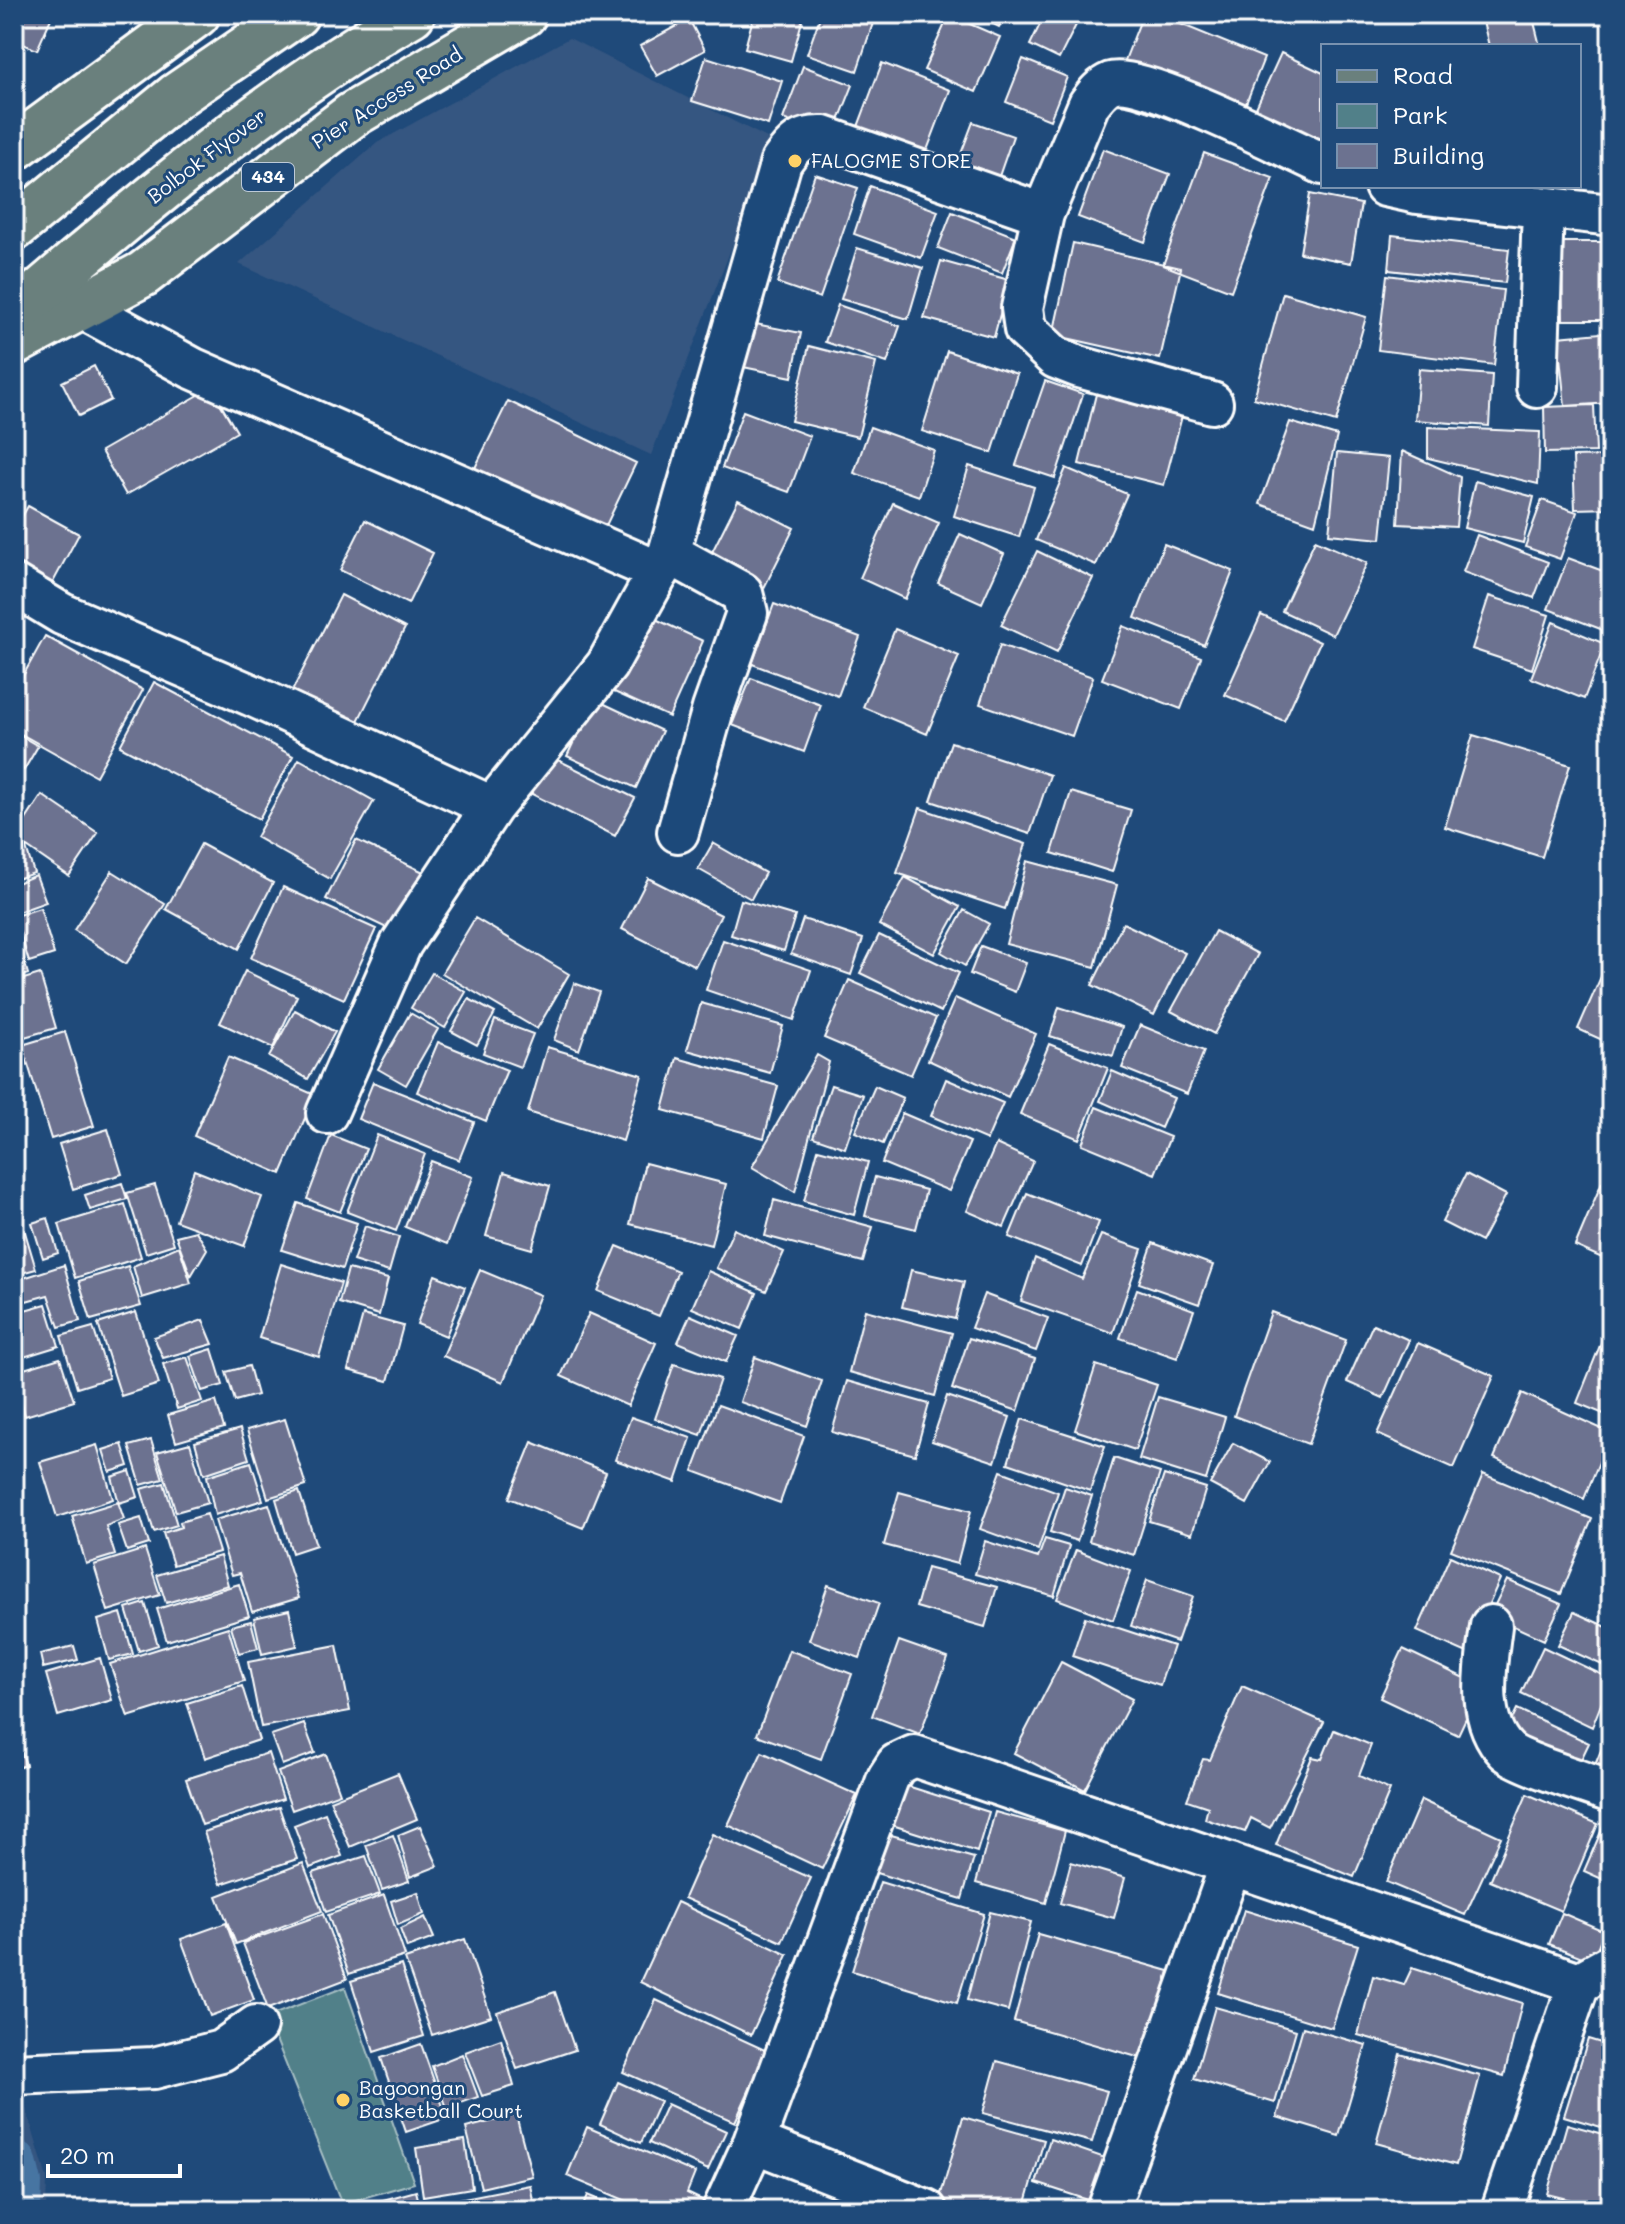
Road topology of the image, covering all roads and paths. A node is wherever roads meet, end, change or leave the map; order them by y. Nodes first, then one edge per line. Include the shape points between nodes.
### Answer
1 (197, 14) edge
2 (296, 14) edge
3 (412, 14) edge
4 (524, 14) edge
5 (17, 140) edge
6 (1321, 163) edge
7 (1394, 188) edge
8 (1543, 208) junction
9 (1043, 214) junction
10 (1611, 215) edge
11 (14, 228) edge
12 (84, 309) junction
13 (14, 314) edge
14 (14, 343) edge
15 (1537, 387) dead end
16 (1212, 403) dead end
17 (664, 563) junction
18 (14, 585) edge
19 (492, 807) junction
20 (678, 832) dead end
21 (327, 1113) dead end
22 (1491, 1626) dead end
23 (1611, 1792) edge
24 (1231, 1864) junction
25 (1595, 1974) edge
26 (256, 2026) dead end
27 (16, 2074) edge
28 (754, 2142) junction
29 (723, 2210) edge
30 (926, 2210) edge
31 (1108, 2210) edge
32 (1502, 2210) edge

1 - 5 main road
2 - 11 main road via 176,96
3 - 13 main road, Bolbok Flyover / 434 via 323,70 128,216
4 - 12 main road, Pier Access Road / 434 via 352,115 143,274
6 - 9 street via 1171,96 1112,82 1089,104
7 - 8 street
8 - 10 street
8 - 15 street
9 - 16 street via 1022,308 1025,329 1038,344 1056,358 1102,375
9 - 17 street via 824,137 796,142 781,162
12 - 14 main road, Pier Access Road / 434
12 - 17 street via 192,368
17 - 19 street via 607,665
17 - 20 street via 742,593 747,613
18 - 19 street via 62,614
19 - 21 street via 401,944
22 - 23 street via 1485,1677 1490,1727 1509,1753
24 - 25 street
24 - 28 street via 914,1756 897,1764
24 - 31 street
25 - 32 street
26 - 27 street via 221,2051 154,2068
28 - 29 street
28 - 30 street

